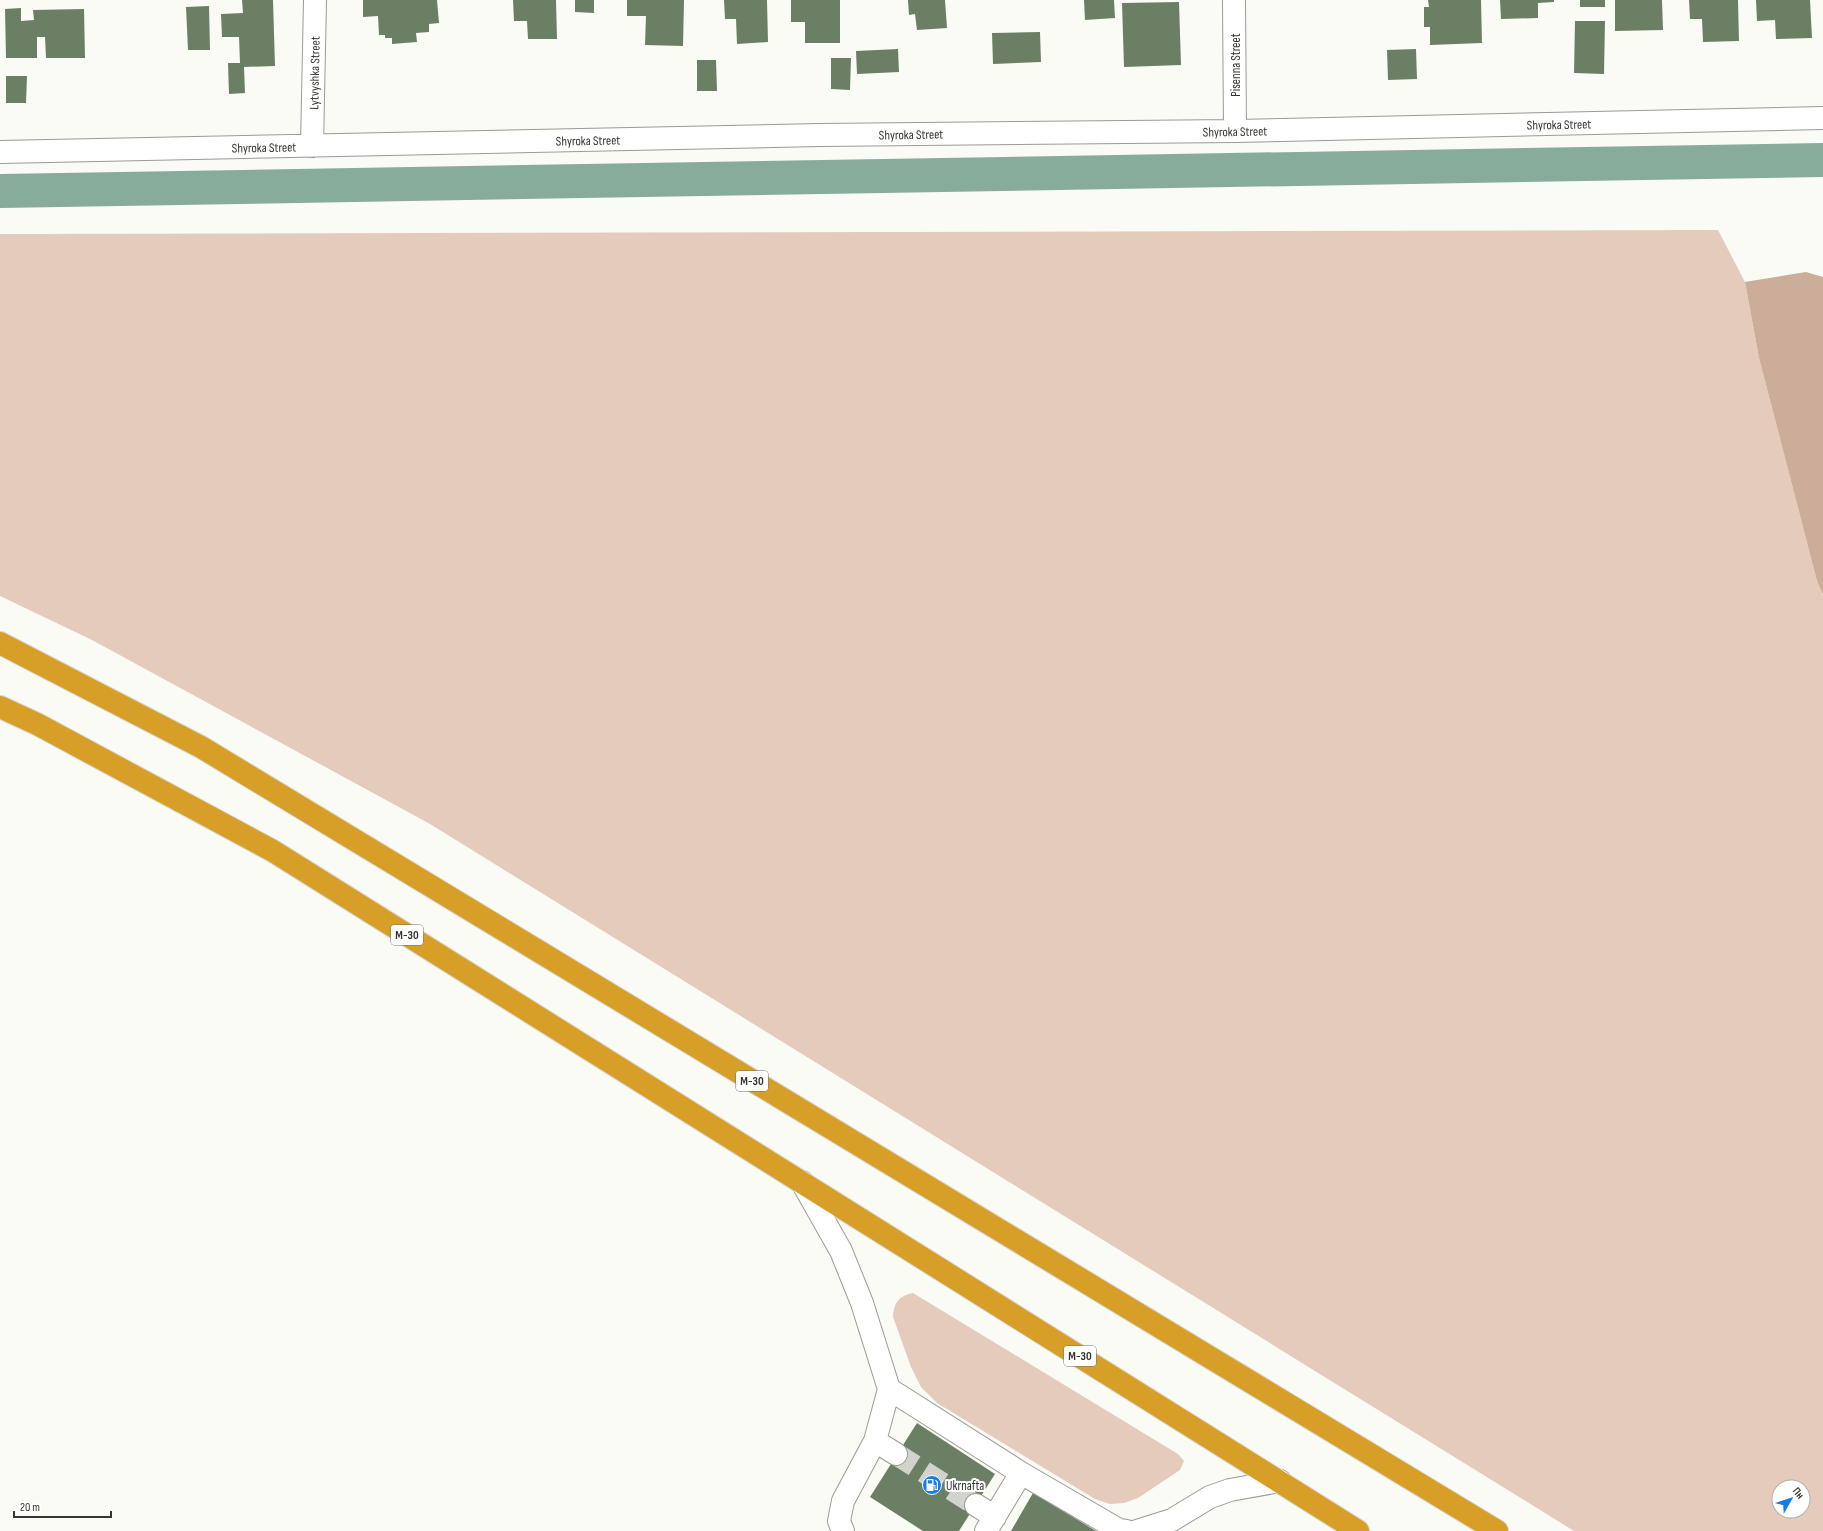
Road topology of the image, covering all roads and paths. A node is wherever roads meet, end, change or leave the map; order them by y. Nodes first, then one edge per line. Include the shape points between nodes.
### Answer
1 (315, 0) edge
2 (1234, 0) edge
3 (1823, 118) edge
4 (1235, 131) junction
5 (312, 146) junction
6 (0, 152) edge
7 (0, 643) edge
8 (0, 707) edge
9 (802, 1182) junction
10 (889, 1389) junction
11 (875, 1440) junction
12 (896, 1454) tunnel mouth
13 (1021, 1474) junction
14 (1280, 1481) junction
15 (976, 1505) tunnel mouth
16 (990, 1524) edge
17 (1168, 1526) edge
18 (843, 1531) edge
19 (1126, 1531) edge
20 (1137, 1531) edge
21 (1358, 1531) edge
22 (1497, 1531) edge

1 - 5 street, Lytvyshka Street
2 - 4 street, Pisenna Street
3 - 4 street, Shyroka Street
4 - 5 street, Shyroka Street via 820,135
5 - 6 street, Shyroka Street
7 - 22 highway, М-30 via 201,747
8 - 9 highway, М-30 via 273,852
9 - 10 street via 841,1251 862,1303
9 - 14 highway, М-30
10 - 11 street
10 - 13 street
11 - 12 street
11 - 18 street via 843,1501 839,1520
13 - 16 street
13 - 19 street via 1119,1530
14 - 17 street via 1230,1490 1210,1497
14 - 21 highway, М-30
15 - 16 street
17 - 20 street

